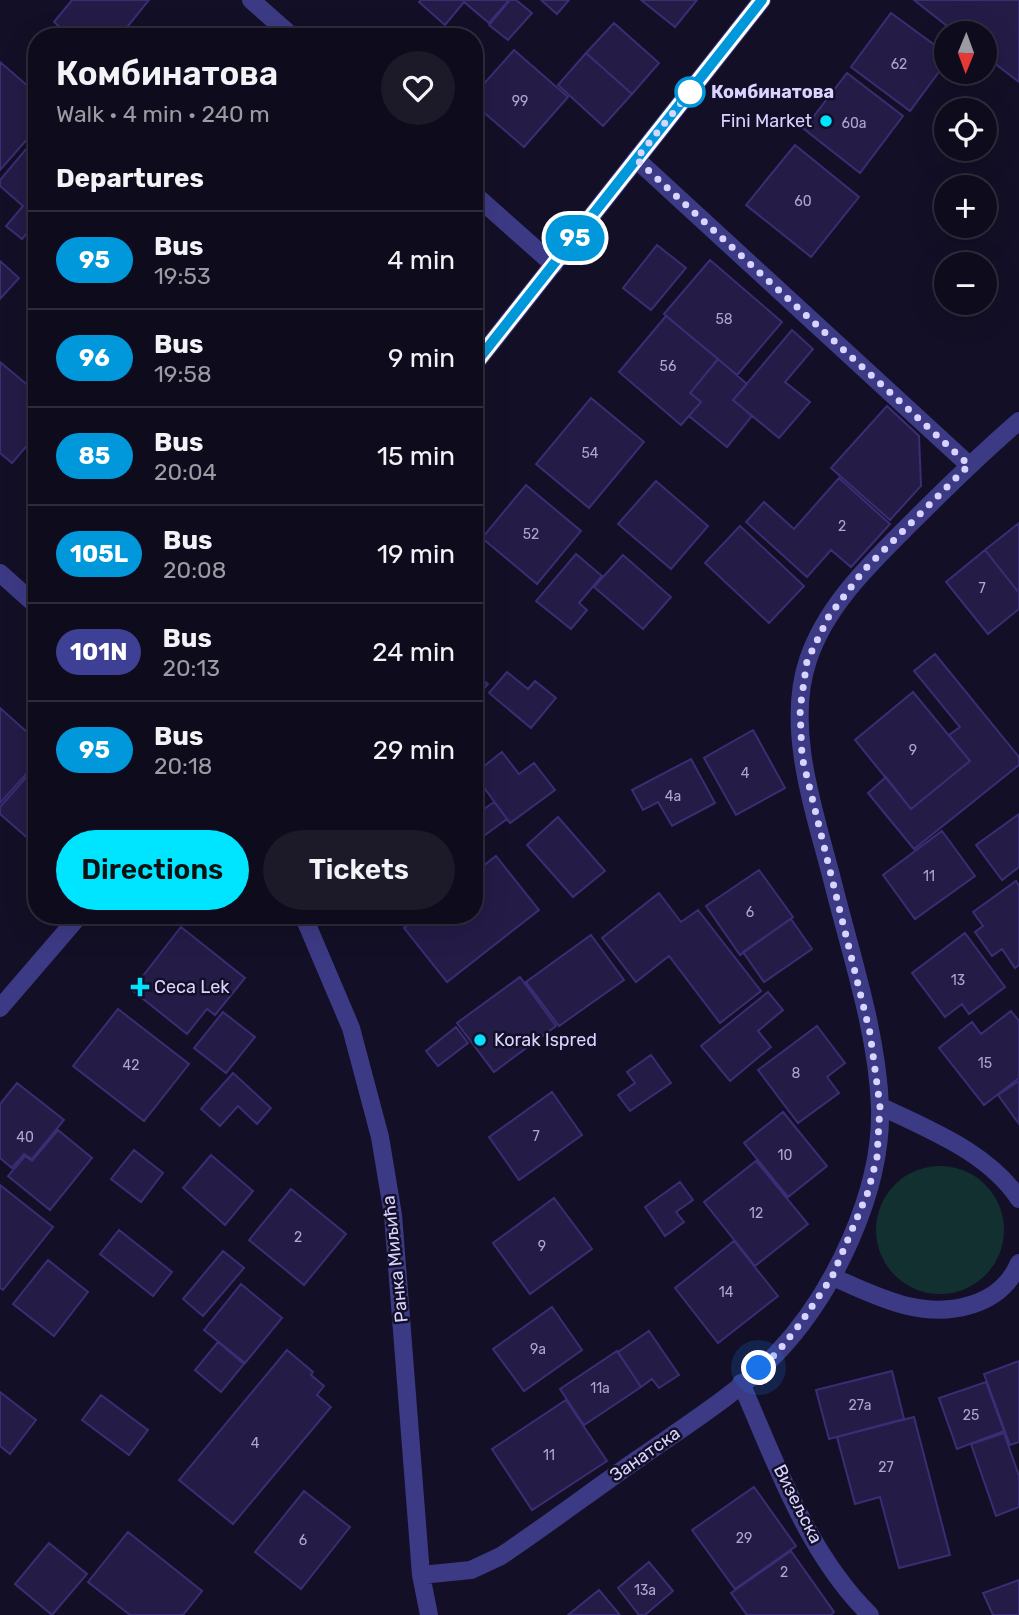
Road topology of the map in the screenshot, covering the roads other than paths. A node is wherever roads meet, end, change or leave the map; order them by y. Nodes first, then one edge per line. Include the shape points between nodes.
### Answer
1 (251, 0) edge
2 (762, 0) edge
3 (283, 28) edge
4 (636, 159) junction
5 (483, 202) edge
6 (554, 265) junction
7 (483, 354) edge
8 (1019, 421) edge
9 (969, 465) junction
10 (0, 573) edge
11 (28, 598) edge
12 (72, 924) edge
13 (307, 924) edge
14 (0, 1008) edge
15 (880, 1106) junction
16 (1019, 1199) edge
17 (1019, 1263) edge
18 (832, 1277) junction
19 (741, 1383) junction
20 (421, 1575) junction
21 (429, 1615) edge
22 (870, 1615) edge

1 - 3 street
2 - 4 street
4 - 6 street
4 - 9 street
5 - 6 street
6 - 7 street
8 - 9 street, Занатска
9 - 15 street, Занатска via 864,570 829,616 807,661 800,709 802,757 870,1033
10 - 11 street
12 - 14 street
13 - 20 street, Ранка Миљића via 351,1028 380,1137 394,1229
15 - 16 street via 978,1158 995,1170
15 - 18 street, Занатска via 877,1157 868,1192
17 - 18 street via 1000,1291 976,1304 942,1311 907,1306
18 - 19 street, Занатска via 777,1353
19 - 20 street, Занатска via 500,1556 471,1570
19 - 22 street, Визељска via 800,1515 855,1601
20 - 21 street, Ранка Миљића

